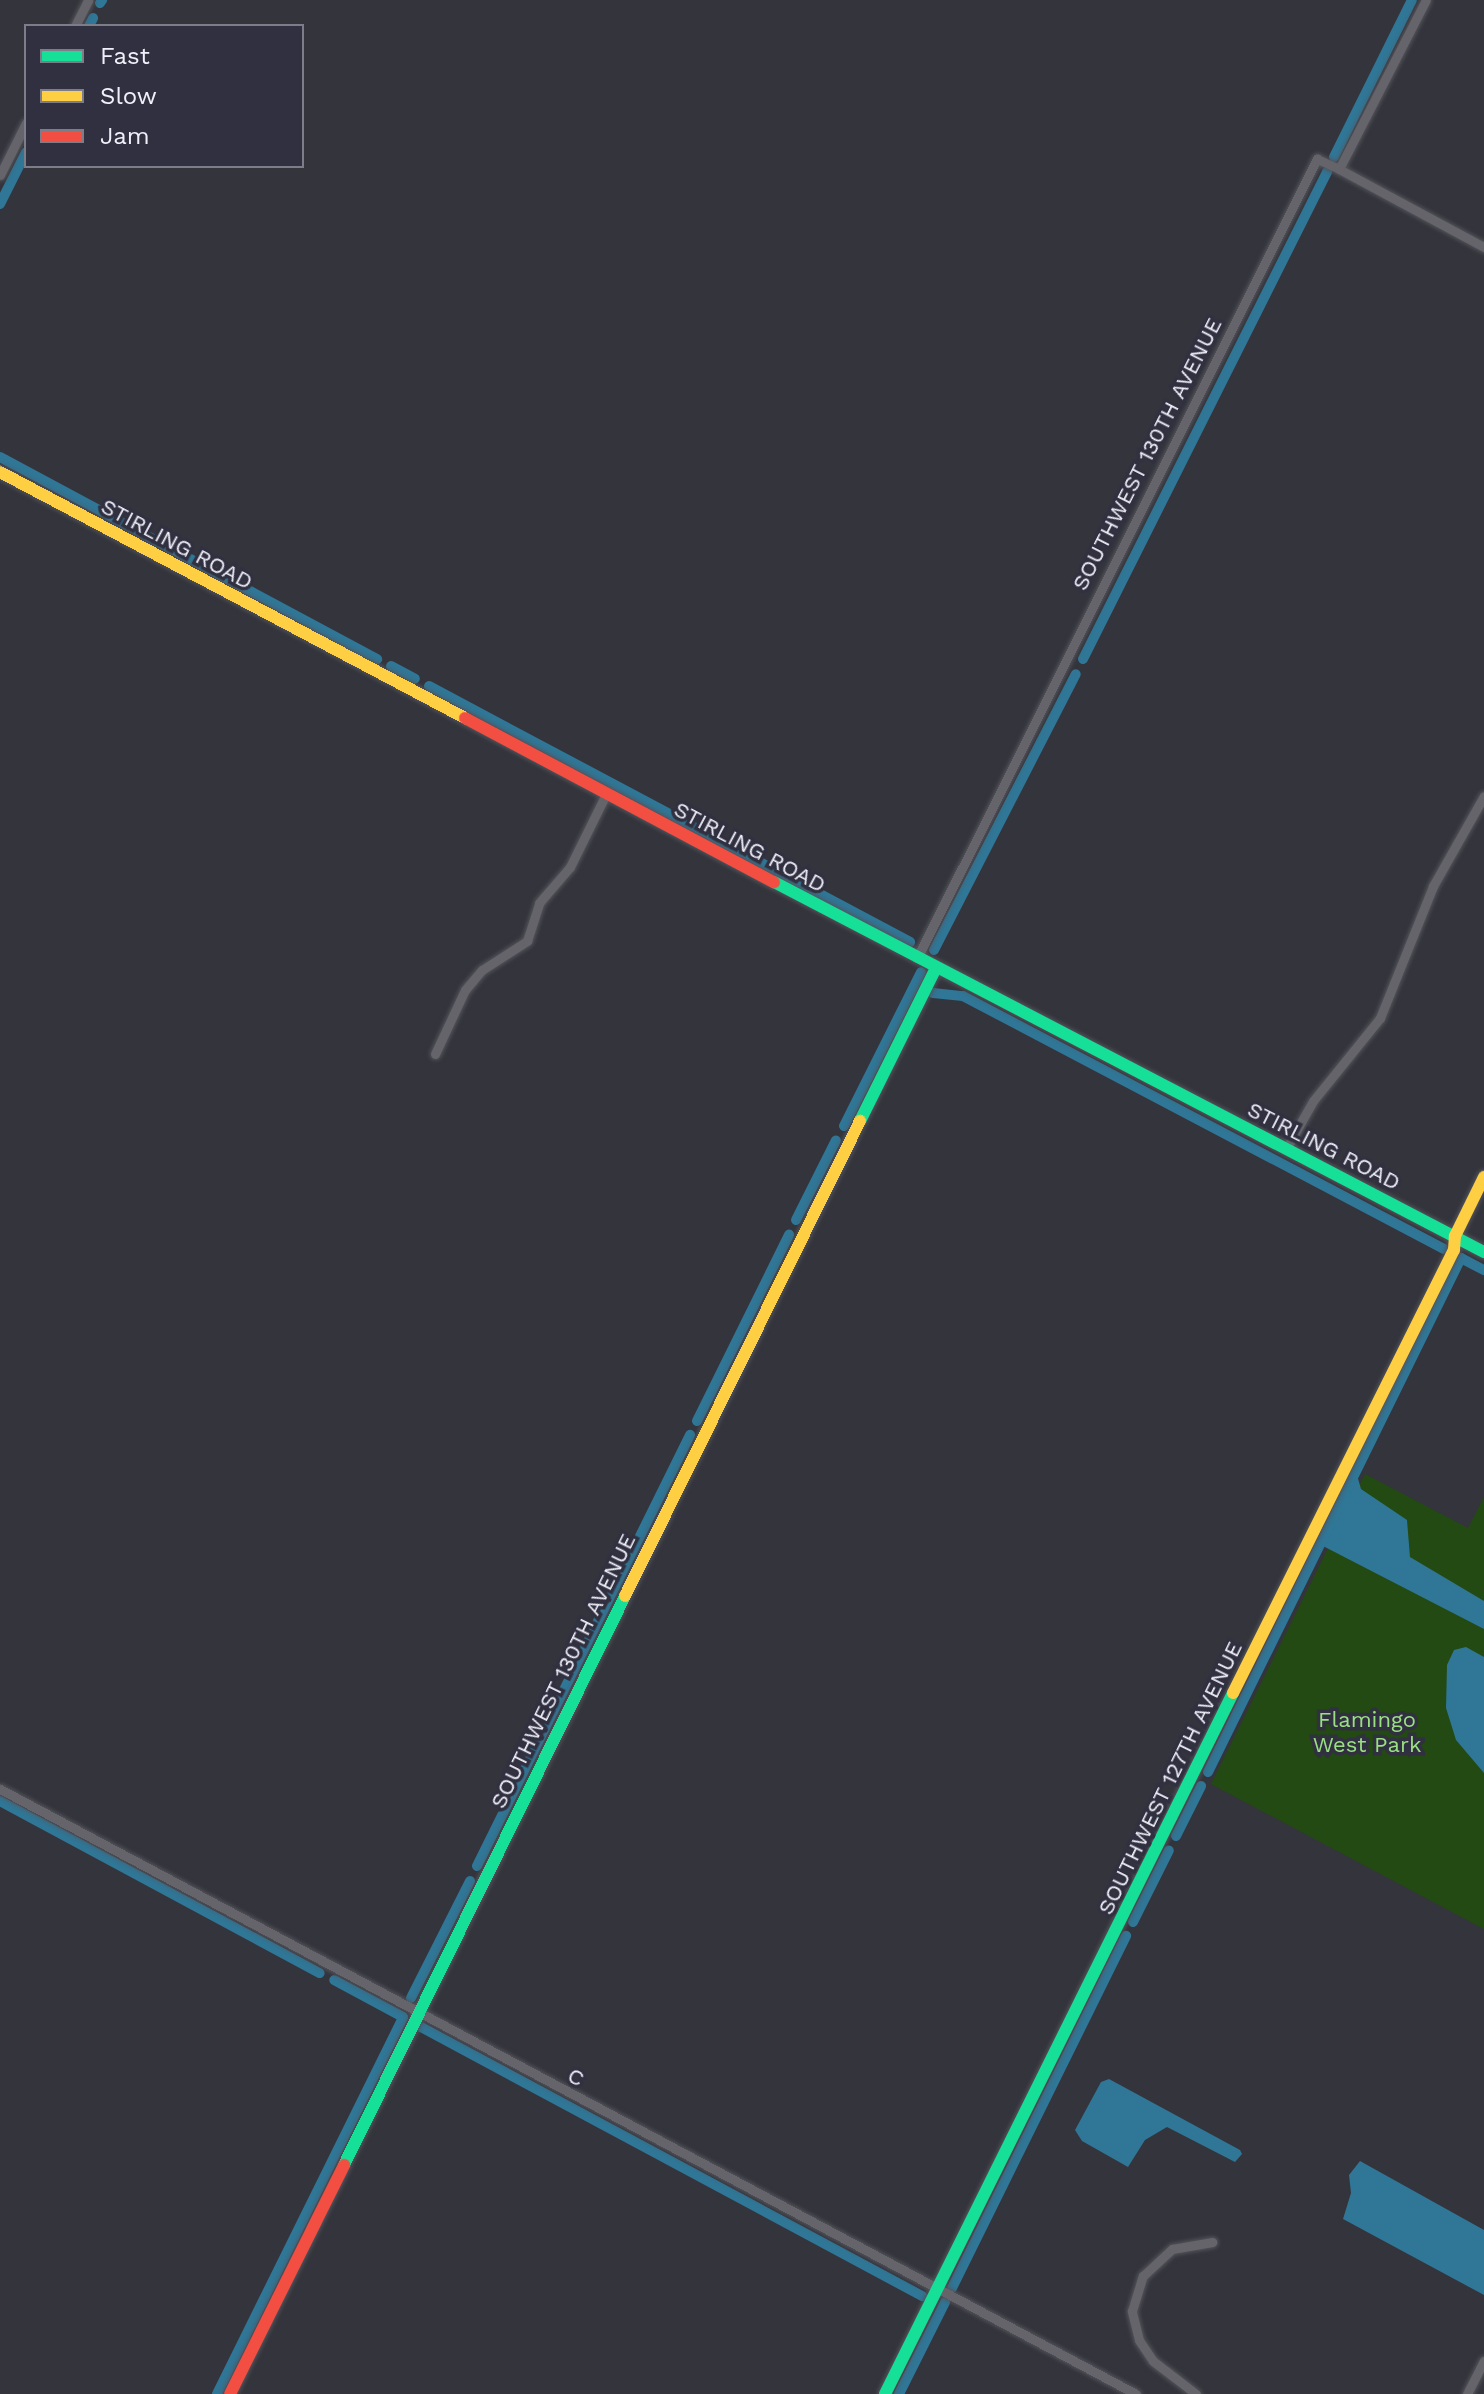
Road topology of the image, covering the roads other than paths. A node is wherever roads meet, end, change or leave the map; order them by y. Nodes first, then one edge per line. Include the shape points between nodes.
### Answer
1 (88, 0) edge
2 (1426, 0) edge
3 (76, 24) edge
4 (24, 127) edge
5 (1339, 169) junction
6 (0, 175) edge
7 (1484, 247) edge
8 (0, 472) edge
9 (606, 794) junction
10 (1484, 796) edge
11 (917, 958) junction
12 (936, 968) junction
13 (435, 1054) dead end
14 (1286, 1149) junction
15 (1484, 1177) edge
16 (1455, 1236) junction
17 (1484, 1252) edge
18 (0, 1789) edge
19 (417, 2013) junction
20 (1212, 2242) dead end
21 (936, 2289) junction
22 (1484, 2361) edge
23 (230, 2394) edge
24 (885, 2394) edge
25 (1136, 2394) edge
26 (1196, 2394) edge
27 (1467, 2394) edge

1 - 3 street
2 - 5 street
4 - 6 street
5 - 7 street
5 - 11 street, SOUTHWEST 130TH AVENUE via 1317,159
8 - 9 street, STIRLING ROAD
9 - 11 street, STIRLING ROAD
9 - 13 street via 570,867 539,903 527,941 482,970 465,990
10 - 14 street via 1433,886 1380,1018 1313,1101
11 - 12 street, STIRLING ROAD
12 - 14 street, STIRLING ROAD
12 - 19 street, SOUTHWEST 130TH AVENUE
14 - 16 street, STIRLING ROAD
15 - 16 street, SOUTHWEST 127TH AVENUE
16 - 17 street, STIRLING ROAD
16 - 21 street, SOUTHWEST 127TH AVENUE via 1447,1263
18 - 19 street, C
19 - 21 street, C
19 - 23 street, SOUTHWEST 130TH AVENUE
20 - 26 street via 1172,2249 1143,2276 1132,2311 1139,2340 1153,2361
21 - 24 street, SOUTHWEST 127TH AVENUE
21 - 25 street, C
22 - 27 street

